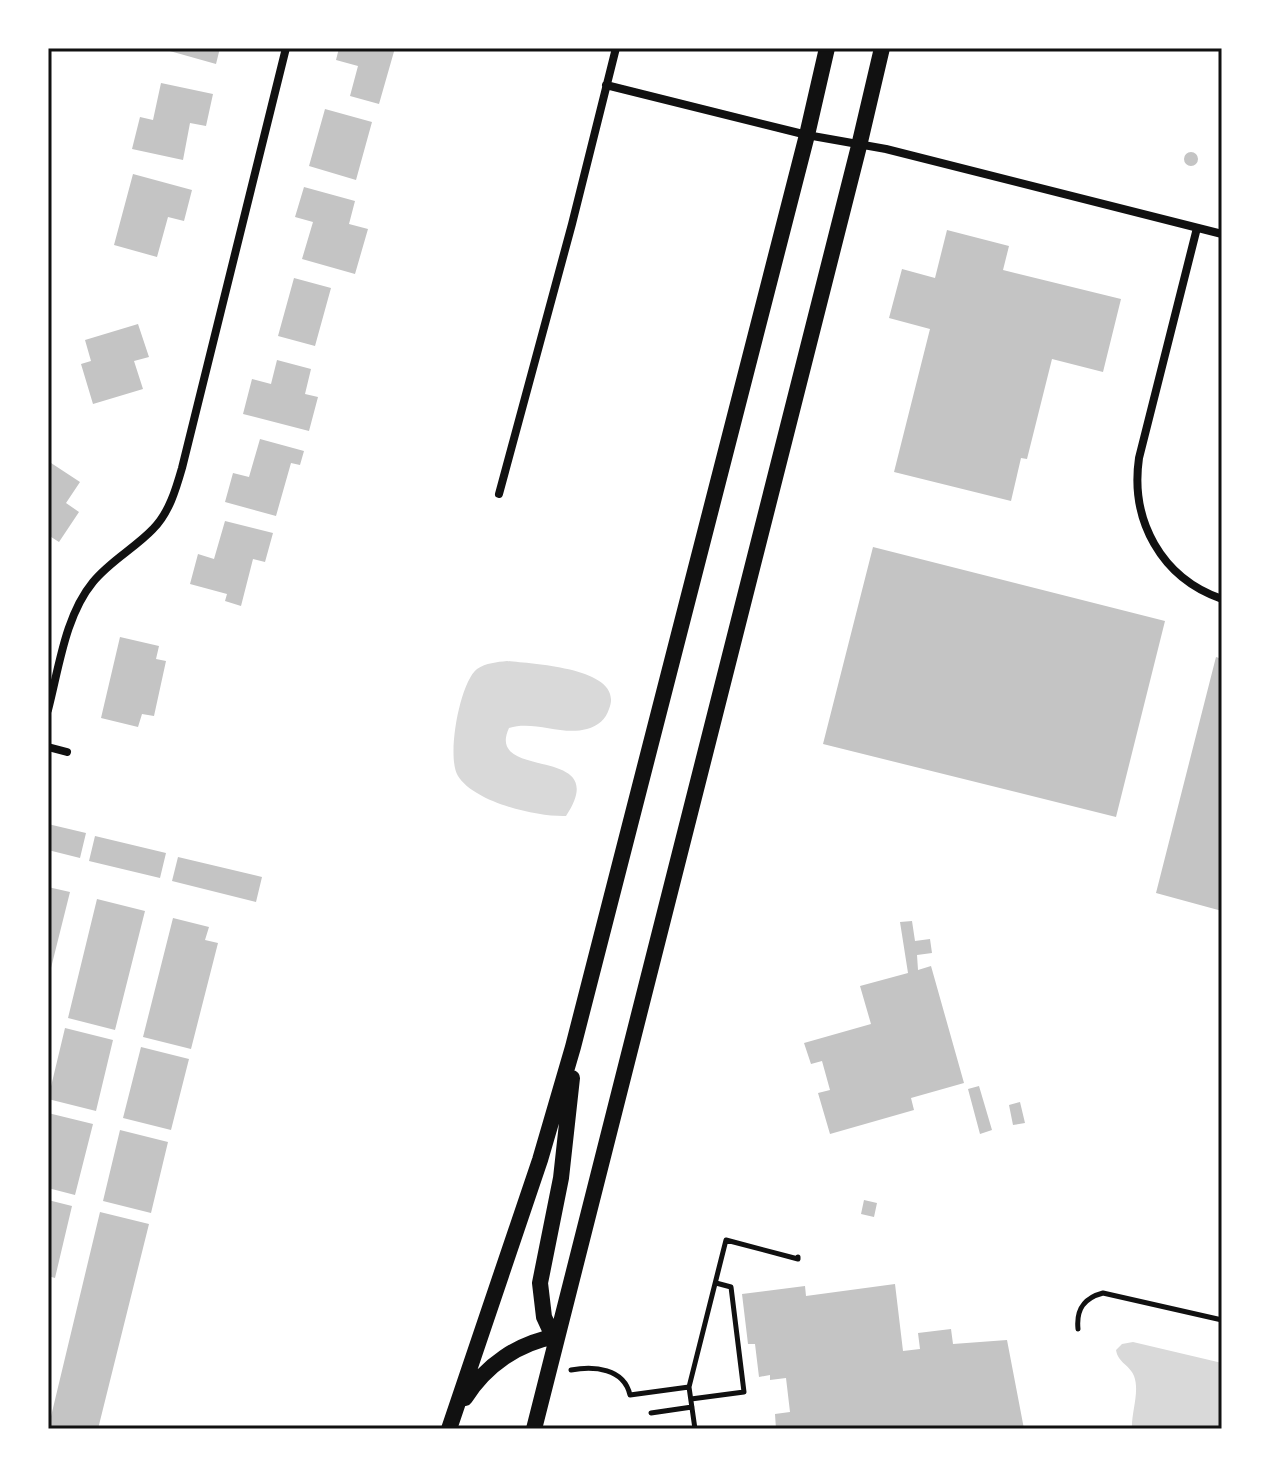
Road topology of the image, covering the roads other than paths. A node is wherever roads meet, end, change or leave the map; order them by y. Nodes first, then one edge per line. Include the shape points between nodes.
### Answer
1 (286, 48) edge
2 (616, 48) edge
3 (827, 48) edge
4 (882, 48) edge
5 (606, 85) junction
6 (807, 135) junction
7 (859, 146) junction
8 (1197, 228) junction
9 (1222, 234) edge
10 (499, 494) dead end
11 (1222, 599) edge
12 (48, 710) edge
13 (48, 747) edge
14 (67, 752) dead end
15 (573, 1047) junction
16 (557, 1336) junction
17 (452, 1423) edge
18 (534, 1429) edge

1 - 12 street via 174,496 154,529 82,597
2 - 5 street
3 - 6 main road
4 - 7 main road
5 - 6 street
5 - 10 street
6 - 7 street
6 - 15 main road
7 - 8 street
7 - 16 main road
8 - 9 street
8 - 11 street via 1136,488 1142,520 1161,555 1189,583
13 - 14 street
15 - 16 main road via 569,1120 540,1283 544,1317
15 - 17 main road
16 - 17 main road via 517,1349 490,1367
16 - 18 main road

